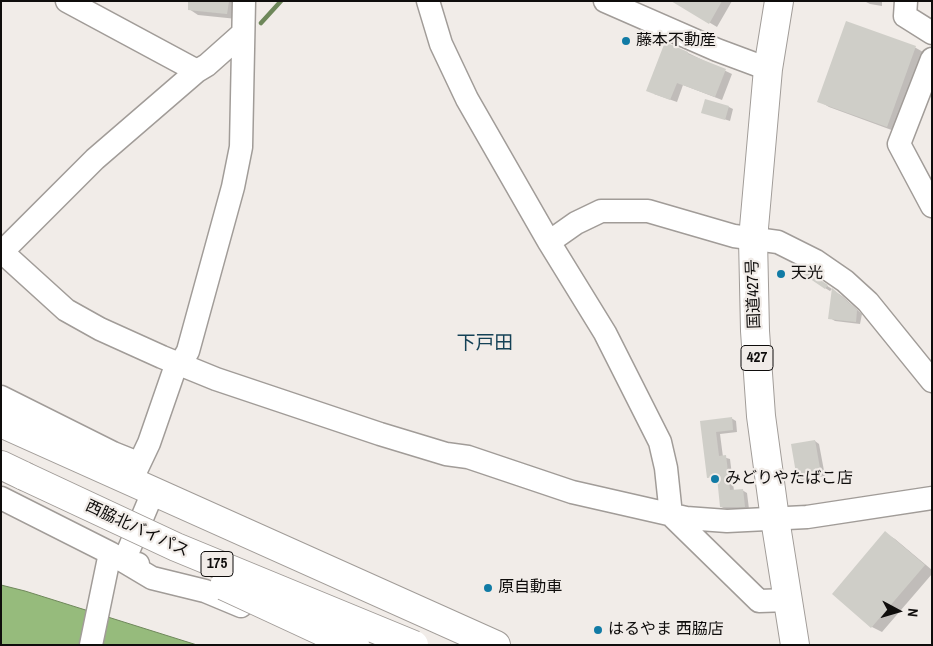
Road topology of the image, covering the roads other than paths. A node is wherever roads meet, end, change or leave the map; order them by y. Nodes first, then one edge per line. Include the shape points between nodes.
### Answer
1 (67, 1) edge
2 (244, 1) edge
3 (428, 1) edge
4 (606, 1) edge
5 (779, 1) edge
6 (906, 1) edge
7 (243, 32) junction
8 (932, 33) edge
9 (932, 59) edge
10 (768, 69) junction
11 (198, 71) junction
12 (932, 206) edge
13 (753, 239) junction
14 (549, 242) junction
15 (4, 253) edge
16 (180, 365) junction
17 (932, 381) edge
18 (1, 397) edge
19 (1, 423) edge
20 (141, 479) junction
21 (10, 482) edge
22 (932, 498) edge
23 (671, 515) junction
24 (775, 519) junction
25 (114, 561) junction
26 (789, 600) junction
27 (91, 645) edge
28 (328, 645) edge
29 (355, 645) edge
30 (388, 645) edge
31 (414, 645) edge
32 (496, 645) edge
33 (795, 645) edge

1 - 11 street
2 - 7 street
3 - 14 street via 441,44 467,99
4 - 10 street
5 - 10 highway, 国道427号 / 427
6 - 8 street via 905,16
7 - 11 street
7 - 16 street via 241,147 188,351
9 - 12 street via 899,144
10 - 13 highway, 国道427号 / 427
11 - 15 street via 95,159
13 - 14 street via 648,211 601,211
13 - 17 street via 778,242 816,260 845,281 868,302
13 - 24 highway, 国道427号 / 427 via 760,406
14 - 23 street via 605,333 660,442
15 - 16 street via 66,310
16 - 20 street via 175,368 149,443
16 - 23 street via 422,447 468,457 572,492
18 - 20 street via 113,453
19 - 20 highway, 175
20 - 25 street
20 - 32 highway, 175
21 - 25 street
21 - 29 highway, 175, bridge
21 - 31 highway, 西脇北バイパス / 175, bridge
22 - 24 street
23 - 24 street via 727,521
23 - 26 street via 759,602
24 - 26 highway, 国道427号 / 427
25 - 27 street
25 - 28 street via 152,578 205,591
25 - 30 street via 218,577
26 - 33 highway, 国道427号 / 427

